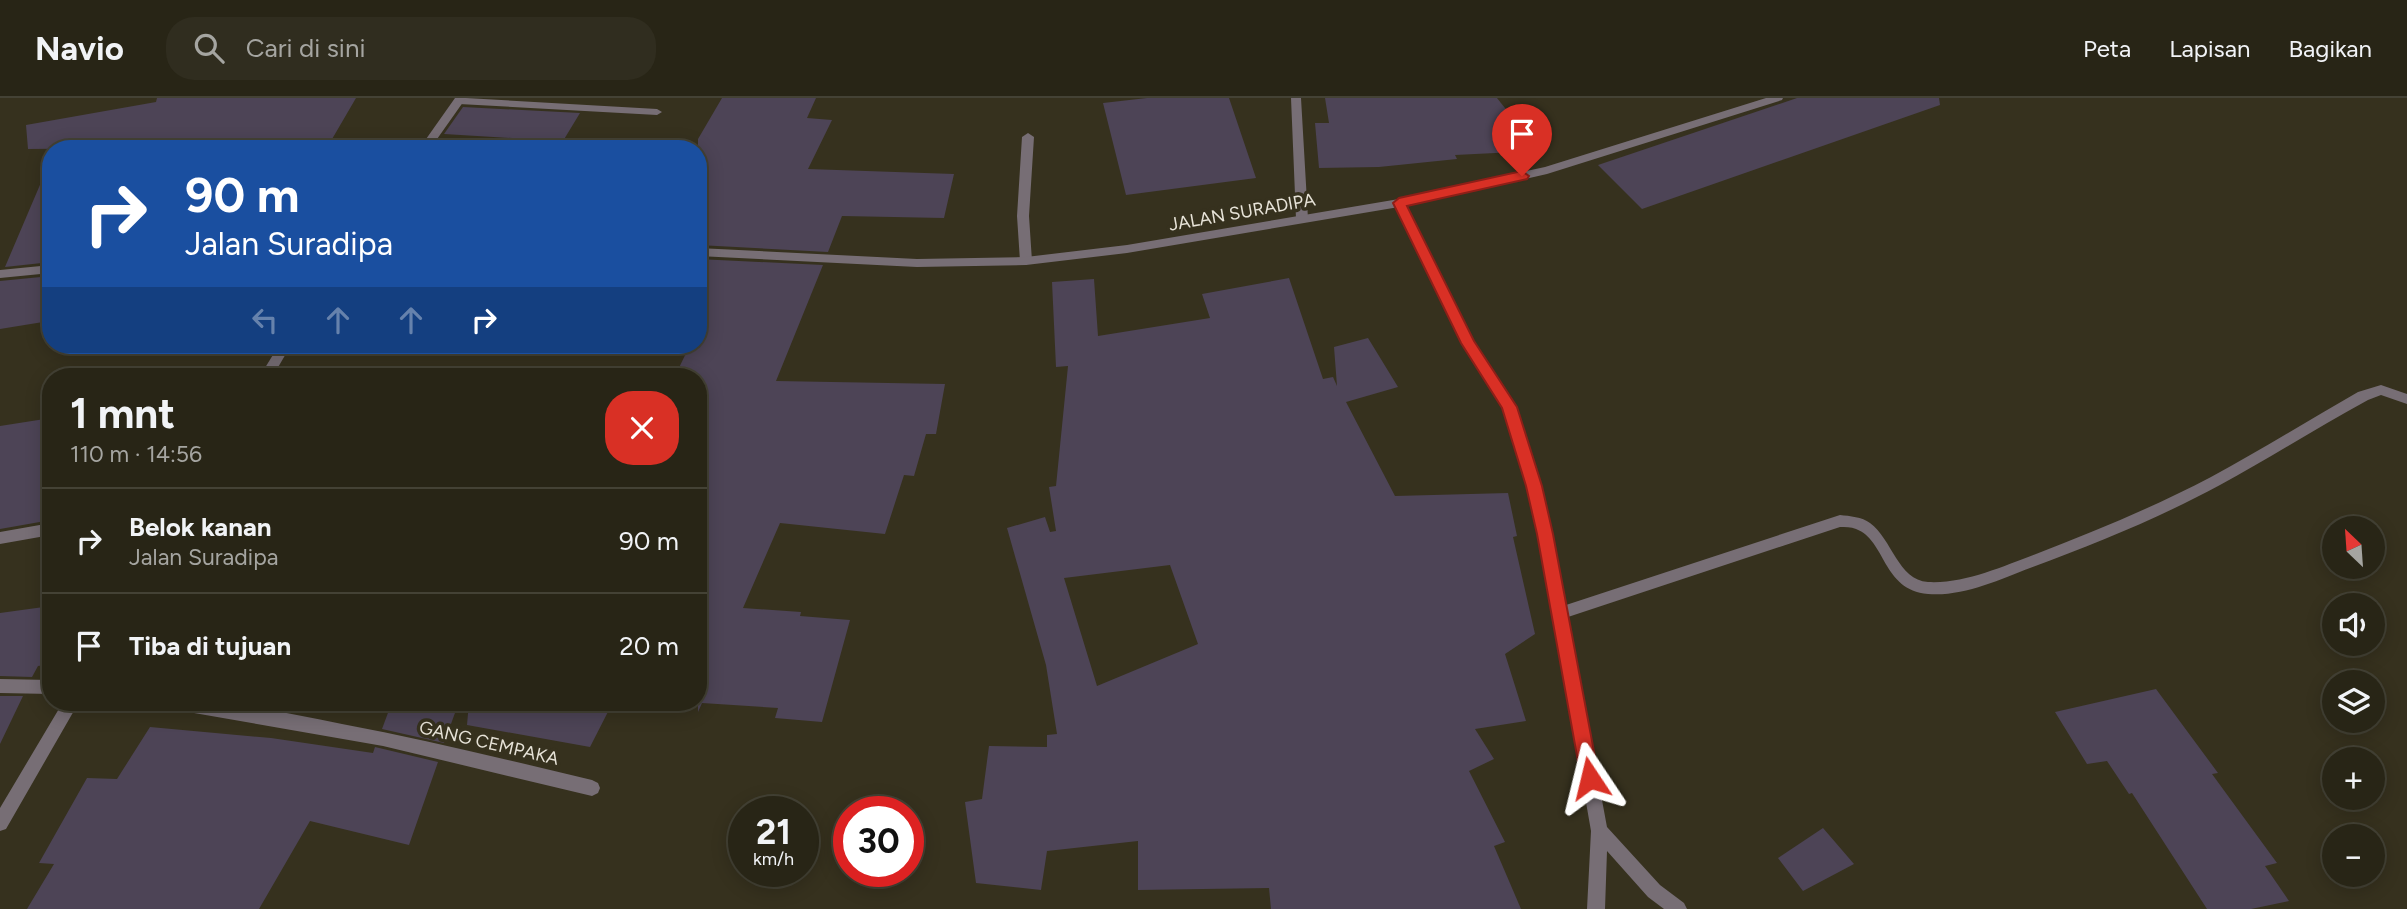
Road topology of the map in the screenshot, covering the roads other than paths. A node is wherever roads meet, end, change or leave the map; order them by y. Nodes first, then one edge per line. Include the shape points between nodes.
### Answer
1 (1296, 98) edge
2 (1778, 98) edge
3 (460, 99) edge
4 (657, 112) dead end
5 (1028, 136) dead end
6 (430, 140) edge
7 (1399, 203) junction
8 (1302, 219) junction
9 (707, 252) edge
10 (1026, 261) junction
11 (42, 270) edge
12 (0, 274) edge
13 (2407, 399) edge
14 (42, 531) edge
15 (0, 538) edge
16 (1560, 613) junction
17 (0, 686) edge
18 (42, 687) edge
19 (66, 711) edge
20 (234, 711) edge
21 (592, 788) dead end
22 (0, 823) edge
23 (1599, 831) junction
24 (1596, 909) edge
25 (1678, 909) edge

1 - 8 street
2 - 7 street, JALAN SURADIPA via 1547,170
3 - 4 street
3 - 6 street
5 - 10 street via 1023,205
7 - 8 street, JALAN SURADIPA
7 - 16 street via 1468,343 1509,407 1534,486
8 - 10 street, JALAN SURADIPA
9 - 10 street, JALAN SURADIPA via 917,263
11 - 12 street
13 - 16 street via 2381,390 2363,396 2216,480 2112,532 1990,576 1943,587 1915,585 1902,576 1868,530 1840,521
14 - 15 street
16 - 23 street
17 - 18 street
19 - 22 street
20 - 21 street, GANG CEMPAKA via 456,753
23 - 24 street
23 - 25 street via 1654,891

